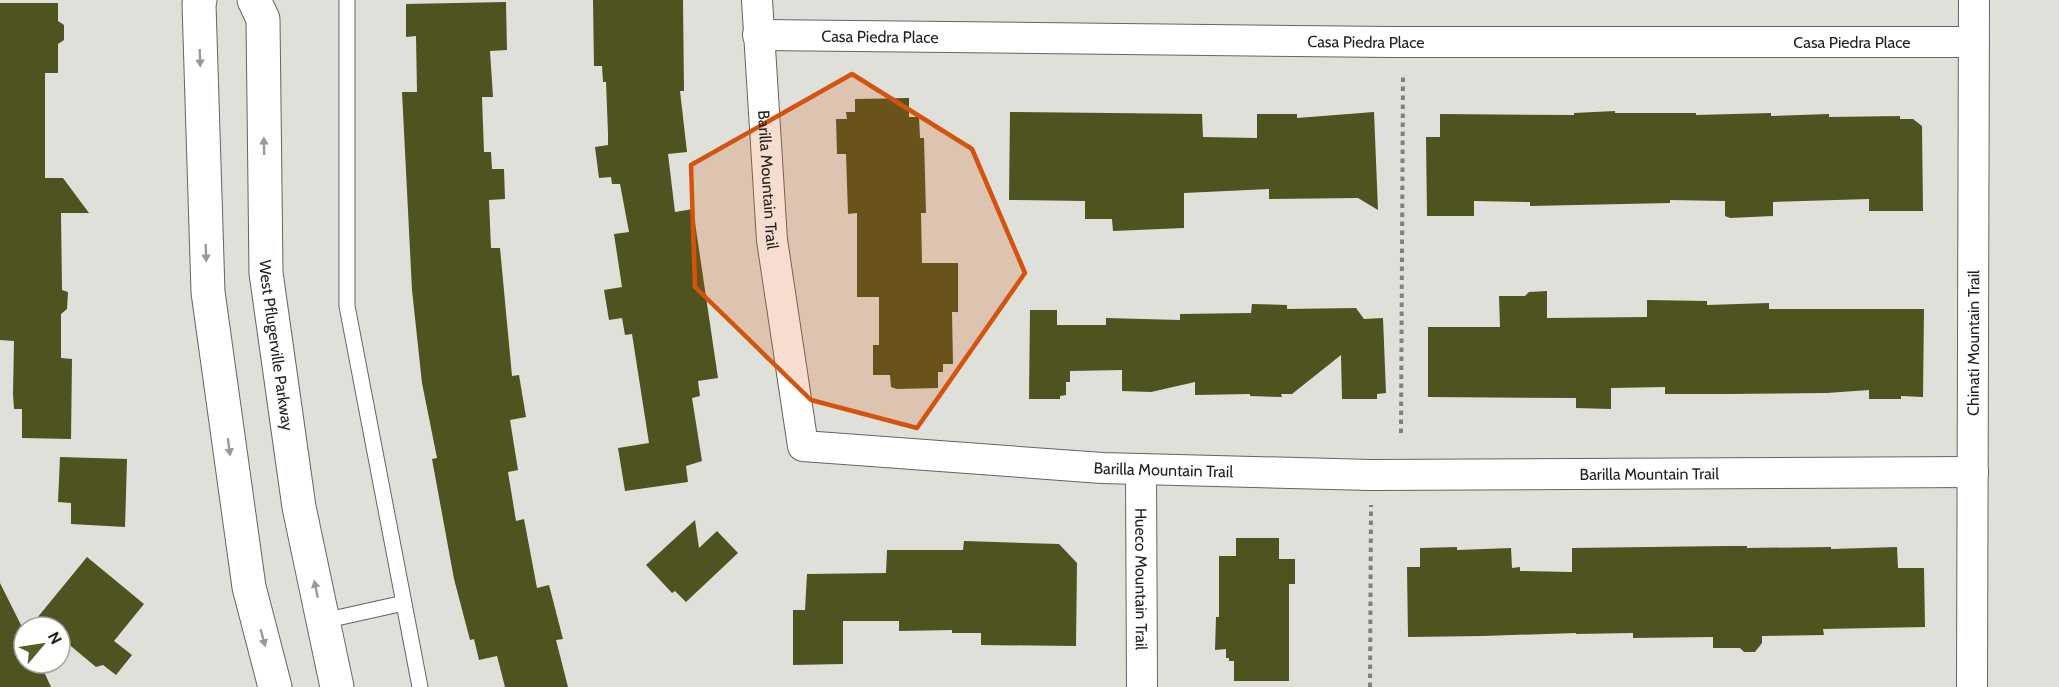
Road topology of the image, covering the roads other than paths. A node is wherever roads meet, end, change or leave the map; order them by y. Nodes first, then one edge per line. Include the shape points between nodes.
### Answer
1 (200, 0) edge
2 (254, 0) edge
3 (347, 0) edge
4 (757, 0) edge
5 (1974, 0) edge
6 (758, 35) junction
7 (1974, 42) junction
8 (1141, 469) junction
9 (1973, 472) junction
10 (404, 603) junction
11 (323, 621) junction
12 (275, 687) edge
13 (337, 687) edge
14 (420, 687) edge
15 (1142, 687) edge
16 (1972, 687) edge

1 -> 12 main road via 207,292 249,587
11 -> 2 main road, West Pflugerville Parkway via 299,507 266,273 263,19
3 - 10 lane via 347,306
4 - 6 street, Barilla Mountain Trail
5 - 7 street, Chinati Mountain Trail
6 - 7 street, Casa Piedra Place via 1404,42
6 - 8 street, Barilla Mountain Trail via 772,240 803,446
7 - 9 street, Chinati Mountain Trail
8 - 9 street, Barilla Mountain Trail via 1371,475
8 - 15 street, Hueco Mountain Trail
9 - 16 street, Chinati Mountain Trail
10 - 11 lane
10 - 14 lane
11 - 13 main road, West Pflugerville Parkway

